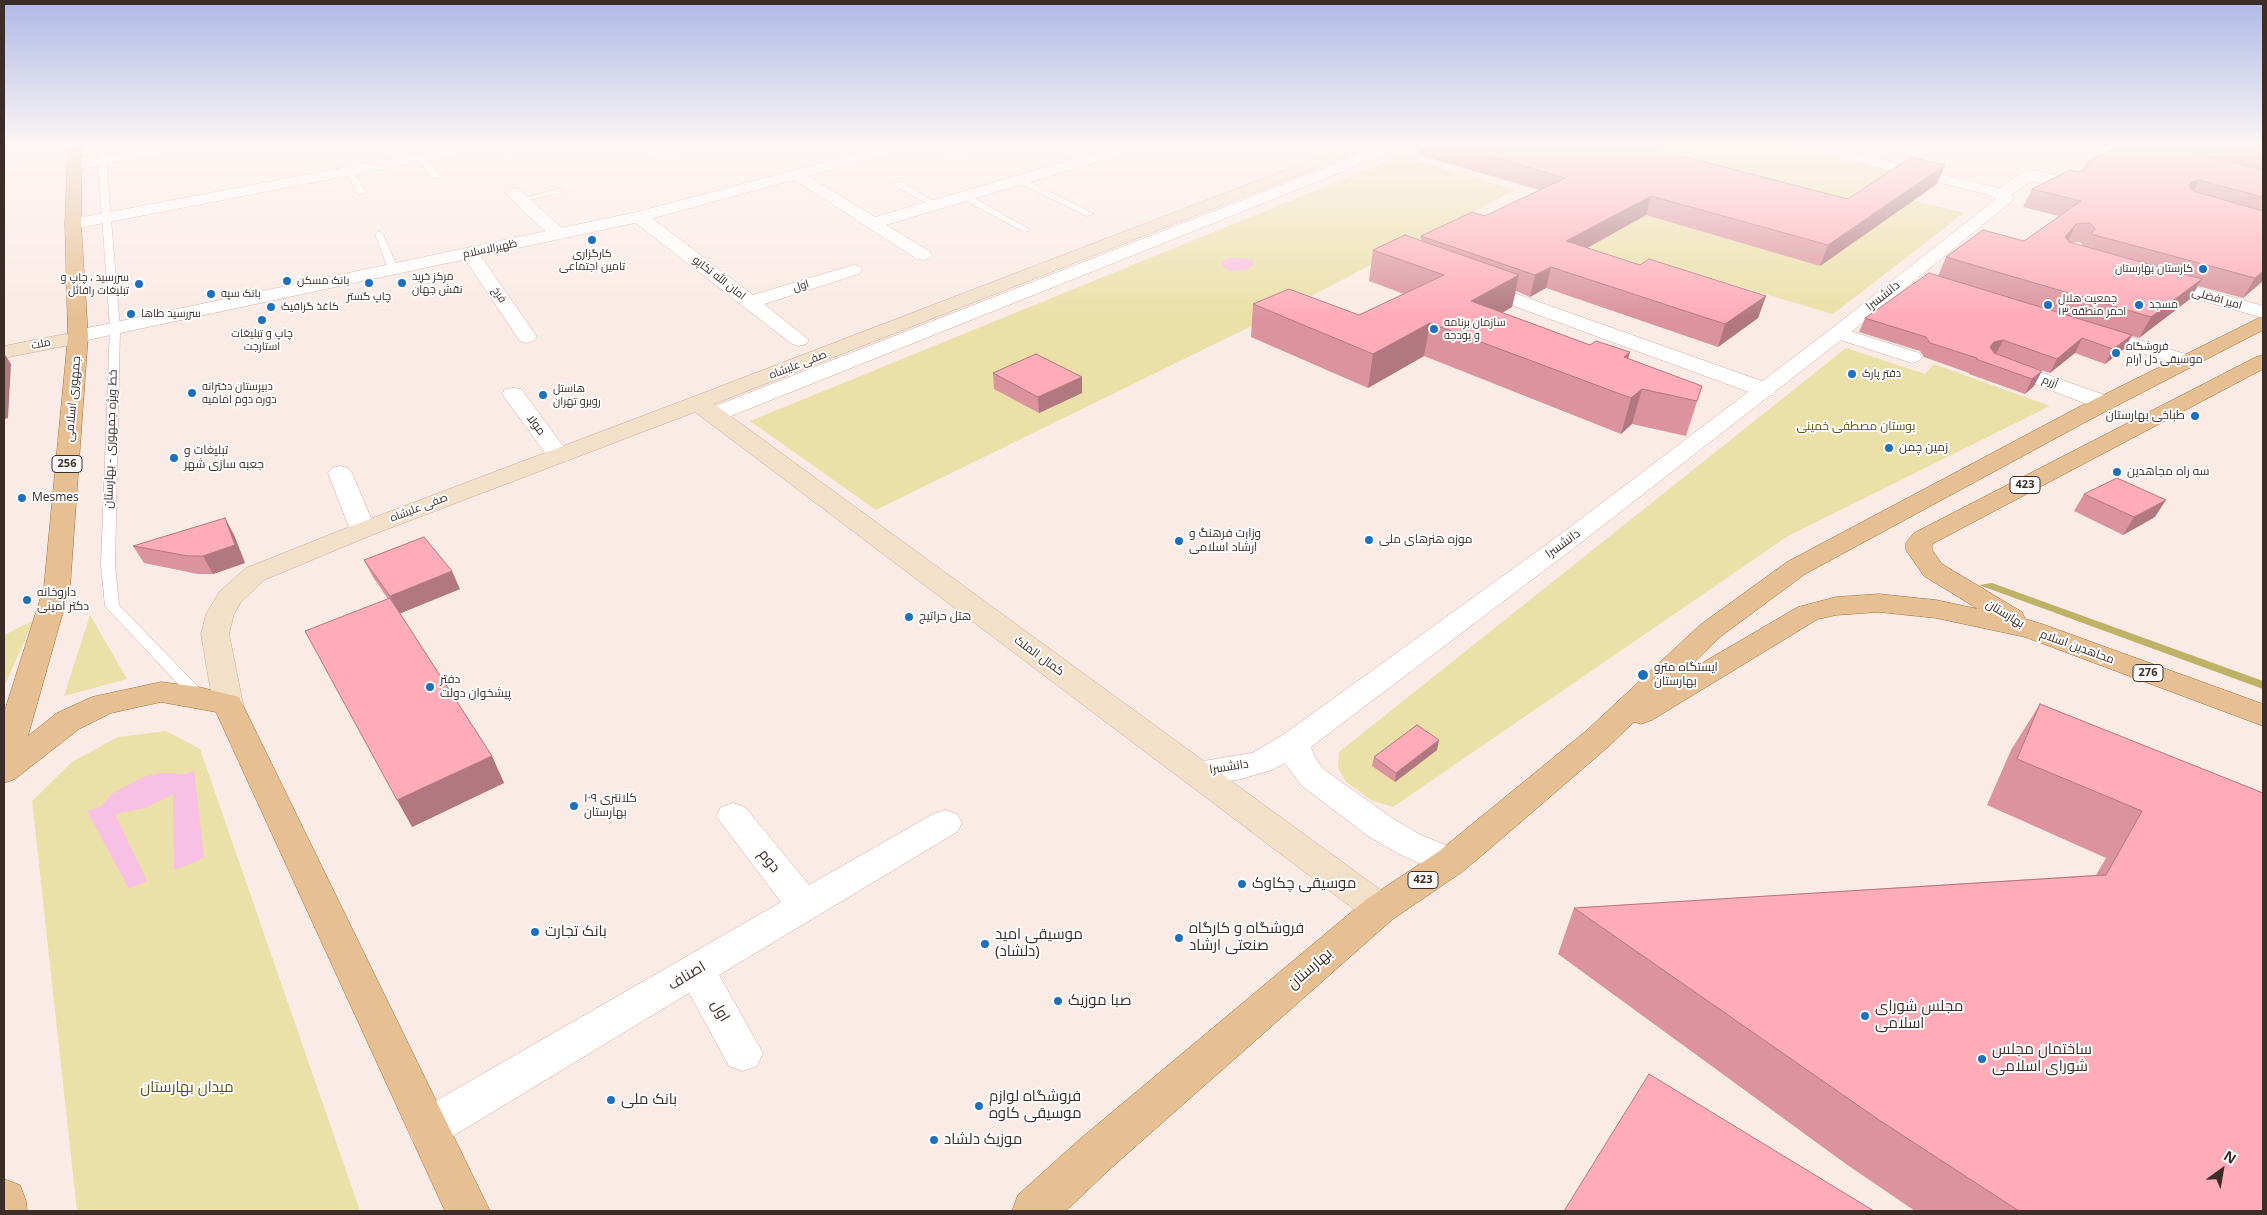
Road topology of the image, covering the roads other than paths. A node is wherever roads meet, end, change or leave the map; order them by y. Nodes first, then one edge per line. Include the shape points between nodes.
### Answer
1 (73, 204) edge
2 (106, 204) edge
3 (179, 204) edge
4 (524, 204) edge
5 (688, 204) edge
6 (842, 204) edge
7 (936, 204) edge
8 (978, 204) edge
9 (1069, 204) edge
10 (1217, 204) edge
11 (1243, 204) edge
12 (1997, 204) edge
13 (1090, 214) dead end
14 (639, 217) junction
15 (107, 218) junction
16 (874, 223) junction
17 (73, 224) junction
18 (1027, 230) dead end
19 (379, 234) dead end
20 (558, 234) junction
21 (470, 253) junction
22 (923, 255) dead end
23 (393, 269) junction
24 (853, 270) dead end
25 (2140, 277) edge
26 (1464, 281) edge
27 (750, 302) junction
28 (2263, 312) edge
29 (2263, 322) edge
30 (2076, 326) edge
31 (115, 328) junction
32 (1838, 333) junction
33 (527, 337) dead end
34 (78, 338) junction
35 (799, 340) dead end
36 (4, 352) edge
37 (1912, 358) dead end
38 (2188, 361) junction
39 (2263, 361) edge
40 (1994, 362) edge
41 (1765, 390) junction
42 (513, 394) dead end
43 (2105, 403) junction
44 (706, 409) junction
45 (559, 456) junction
46 (340, 473) dead end
47 (363, 530) junction
48 (2032, 630) junction
49 (213, 700) junction
50 (2263, 715) edge
51 (1596, 739) junction
52 (1294, 743) junction
53 (4, 763) edge
54 (4, 771) edge
55 (1196, 772) junction
56 (732, 816) dead end
57 (944, 823) dead end
58 (1450, 862) junction
59 (805, 906) junction
60 (1380, 909) junction
61 (696, 970) junction
62 (743, 1053) dead end
63 (428, 1128) junction
64 (4, 1201) edge
65 (5, 1211) edge
66 (468, 1211) edge
67 (1034, 1211) edge

1 - 17 main road, جمهوری اسلامی / 256
2 - 15 lane, خط ویژه جمهوری - بهارستان
3 - 15 street
4 - 20 street
5 - 14 street, ظهیرالاسلام
6 - 16 street
7 - 16 street
8 - 18 lane
9 - 13 lane
10 - 44 main road, صفی علیشاه
11 - 44 street, صفی علیشاه
12 - 32 street, دانشسرا via 1919,278
14 - 20 street, ظهیرالاسلام
14 - 27 street, امان الله تکاپو
15 - 17 street
15 - 31 lane, خط ویژه جمهوری - بهارستان
16 - 22 street
17 - 34 main road, جمهوری اسلامی / 256
19 - 23 lane
20 - 21 street, ظهیرالاسلام
21 - 23 street, ظهیرالاسلام
21 - 33 street, فرخ
23 - 31 street, ظهیرالاسلام
24 - 27 street, اول
25 - 28 street, امیر افضلی
26 - 41 street
27 - 35 street, امان الله تکاپو
29 - 38 main road, بهارستان / 423
30 - 38 street
31 - 34 street, ظهیرالاسلام
31 - 49 lane, خط ویژه جمهوری - بهارستان via 108,565 112,606
32 - 37 street
32 - 41 street, دانشسرا
34 - 36 main road, ملت
34 - 53 main road, جمهوری اسلامی / 256 via 57,587
38 - 43 main road, بهارستان / 423
39 - 48 main road, بهارستان / 423 via 1923,538 1919,550 1933,570
40 - 43 street, آزرم
41 - 52 street, دانشسرا
42 - 45 street, مولا
43 - 51 main road, بهارستان / 423 via 1796,568 1710,631
44 - 45 main road, صفی علیشاه
44 - 55 main road, کمال الملک
45 - 47 main road, صفی علیشاه
46 - 47 street
47 - 49 main road, صفی علیشاه via 278,563 240,585 220,614 215,634
48 - 50 main road, مجاهدین اسلام / 276
48 - 51 main road, بهارستان via 1905,605 1836,606 1796,619
49 - 54 main road via 162,692 103,704 68,721
49 - 63 main road
51 - 58 main road, بهارستان / 423
52 - 55 street, دانشسرا via 1261,762
52 - 58 street via 1300,761 1312,777 1380,827
55 - 60 main road, کمال الملک
56 - 59 street, دوم
57 - 59 street, اصناف
58 - 60 main road, بهارستان / 423
59 - 61 street, اصناف
60 - 67 main road, بهارستان / 423
61 - 62 street, اول
61 - 63 street, اصناف
63 - 66 main road
64 - 65 main road

